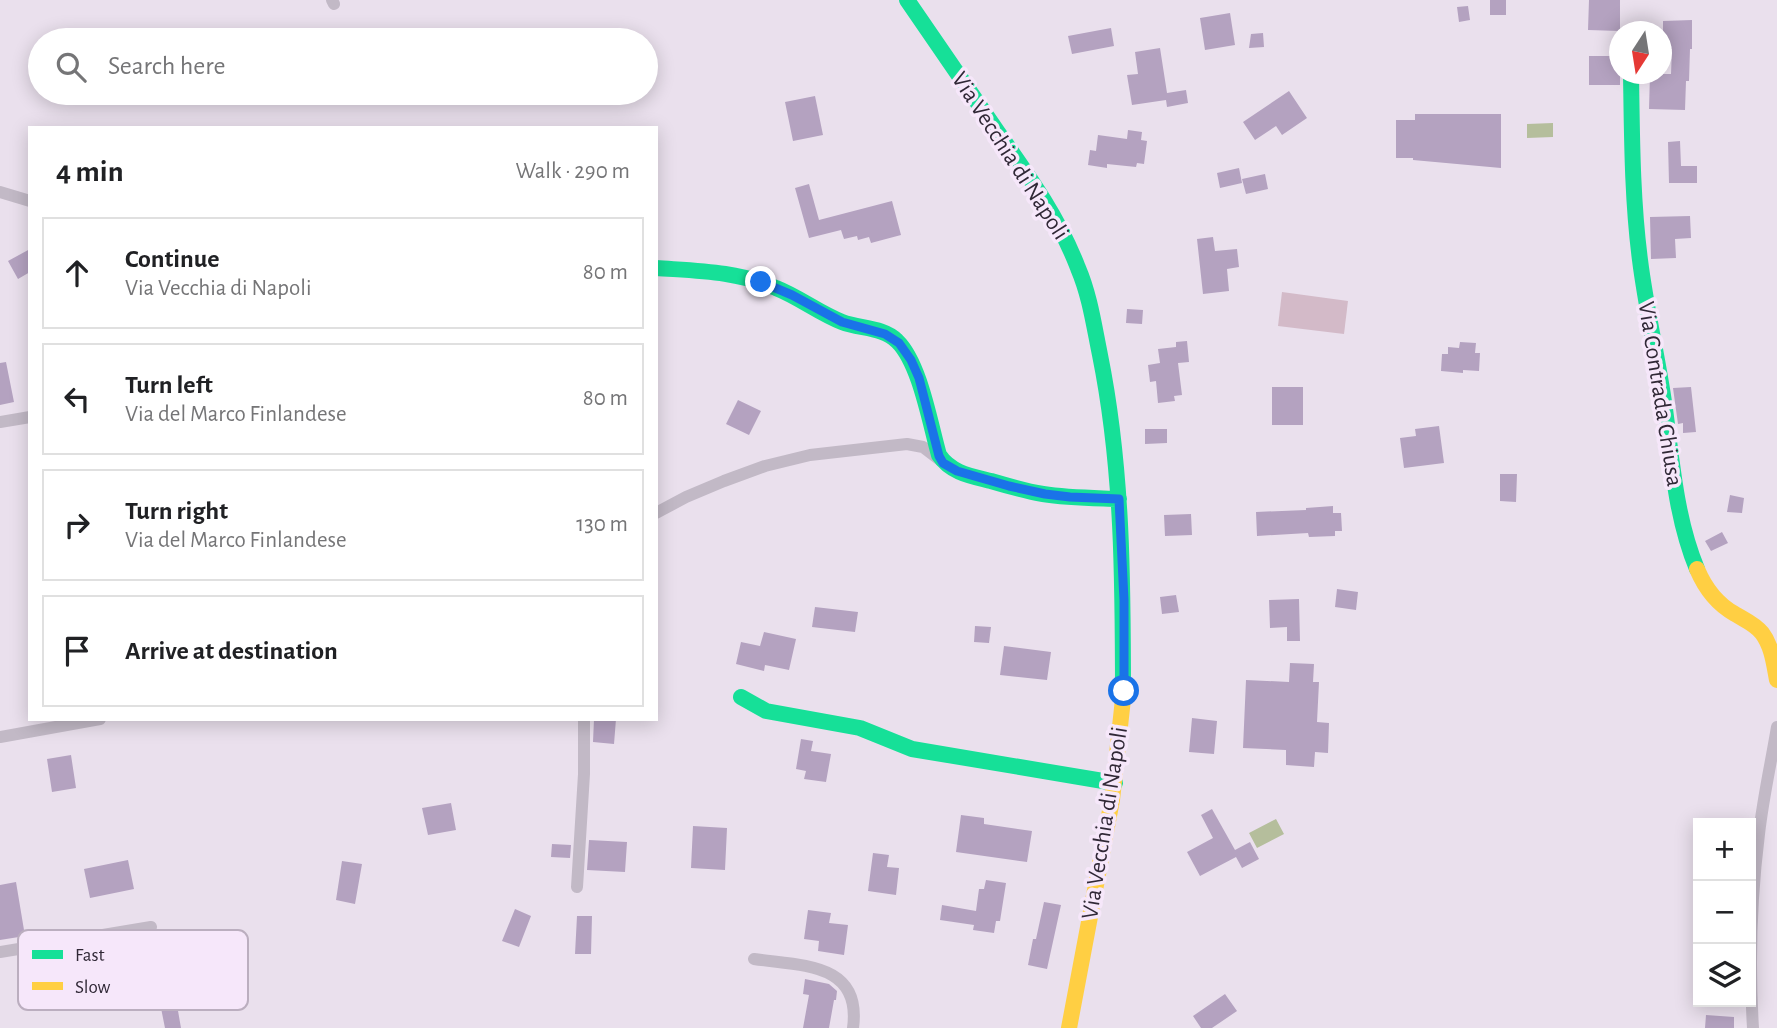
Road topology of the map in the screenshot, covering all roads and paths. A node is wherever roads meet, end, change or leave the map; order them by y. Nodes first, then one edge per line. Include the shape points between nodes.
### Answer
1 (907, 0) edge
2 (1632, 84) edge
3 (0, 192) edge
4 (28, 200) edge
5 (658, 268) edge
6 (28, 417) edge
7 (0, 422) edge
8 (943, 463) junction
9 (1119, 499) junction
10 (658, 512) edge
11 (1777, 680) edge
12 (741, 696) dead end
13 (89, 721) edge
14 (584, 721) edge
15 (1777, 727) edge
16 (0, 737) edge
17 (1115, 783) junction
18 (577, 887) dead end
19 (151, 927) dead end
20 (133, 930) edge
21 (18, 949) edge
22 (0, 952) edge
23 (754, 959) dead end
24 (853, 1028) edge
25 (1069, 1028) edge
26 (1753, 1028) edge

1 - 9 street, Via Vecchia di Napoli via 1042,195 1078,267 1108,390
2 - 11 street, Via Contrada Chiusa via 1635,217 1680,516 1706,589 1723,607 1760,631
3 - 4 street
5 - 8 street via 746,277 842,322 892,337 916,372
6 - 7 street
8 - 9 street via 1036,493
8 - 10 street via 923,447 907,444 819,453 753,470
9 - 17 street, Via Vecchia di Napoli via 1124,682
12 - 17 street via 766,711 857,727 912,749
13 - 16 street
14 - 18 street
15 - 26 street via 1756,856
17 - 25 street, Via Vecchia di Napoli
19 - 20 street
21 - 22 street
23 - 24 street via 815,968 837,977 852,997

